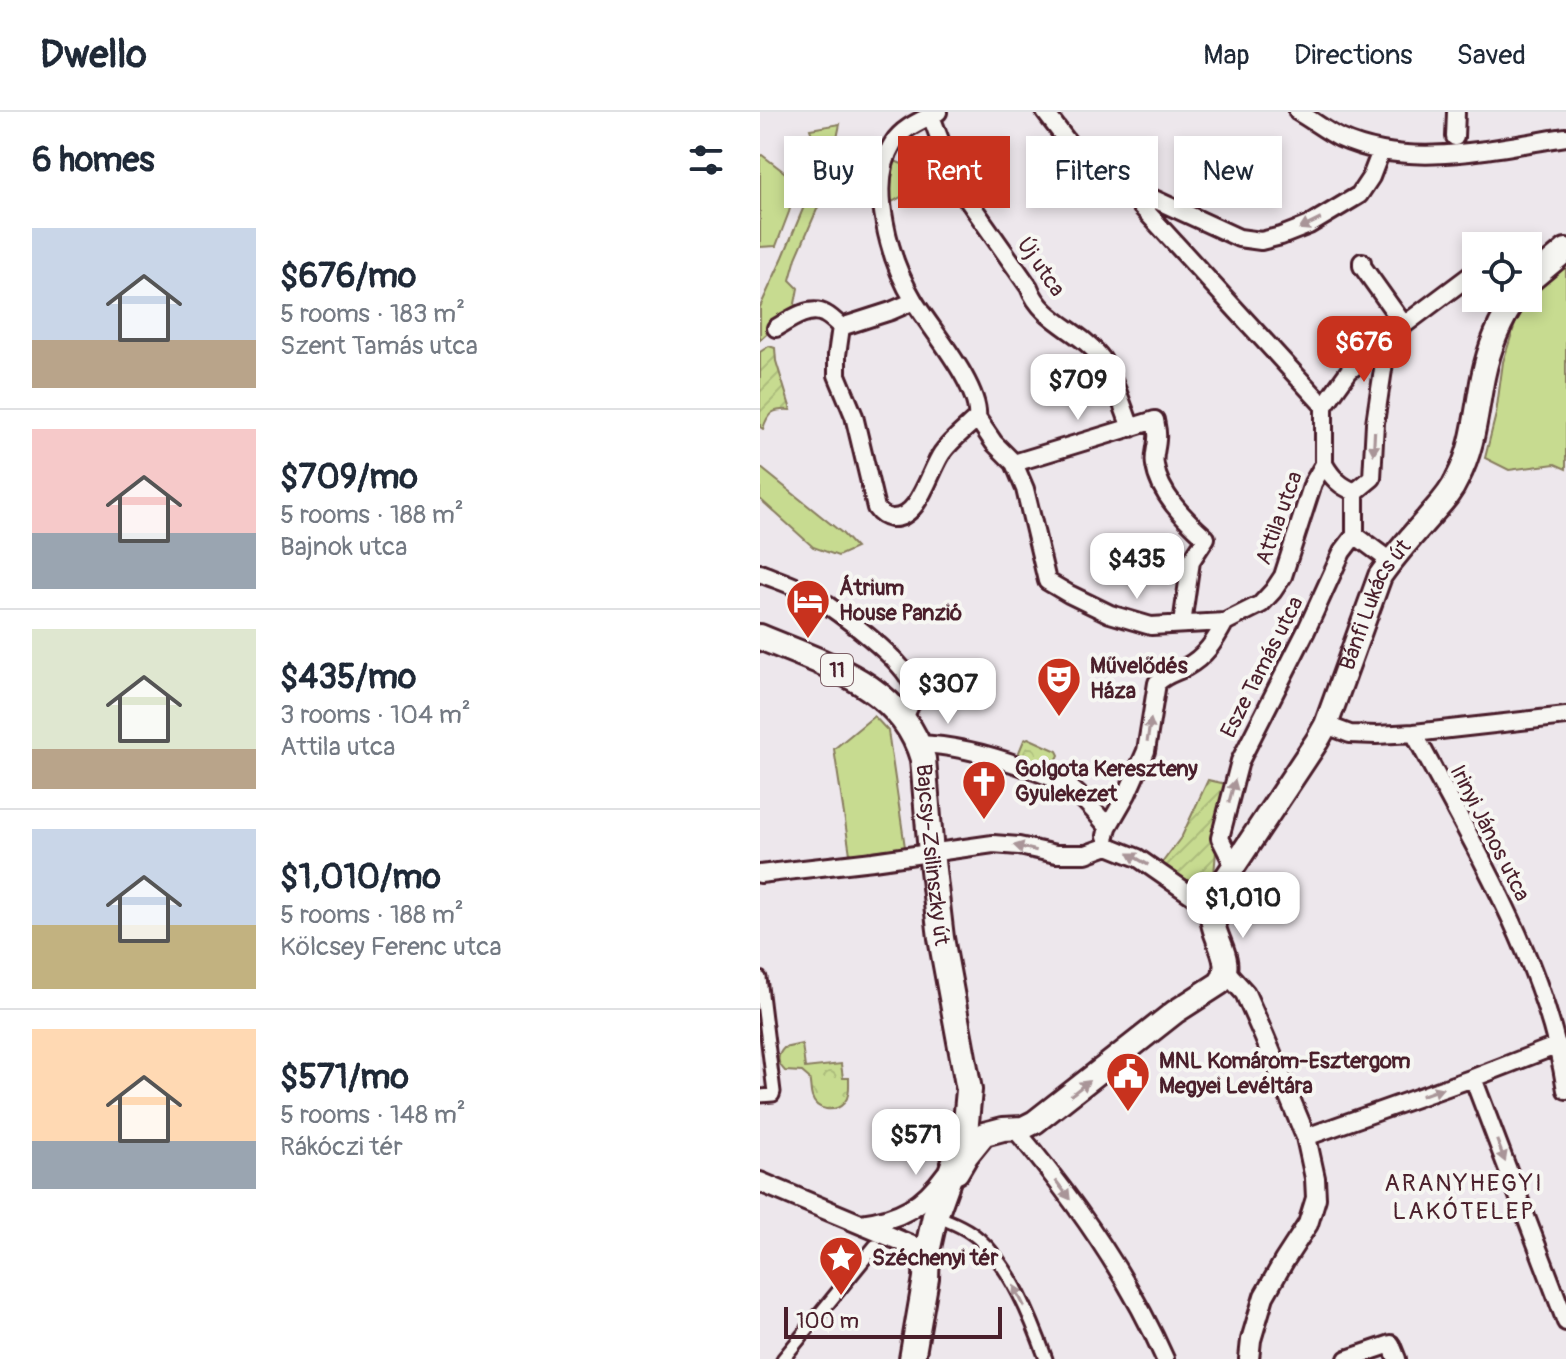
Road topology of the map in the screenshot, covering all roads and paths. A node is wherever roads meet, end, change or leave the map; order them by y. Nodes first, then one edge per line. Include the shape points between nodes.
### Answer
1 (1045, 112) edge
2 (1298, 112) edge
3 (1456, 112) edge
4 (934, 114) edge
5 (1063, 136) edge
6 (1455, 137) dead end
7 (1566, 137) edge
8 (1381, 151) junction
9 (1158, 201) edge
10 (1143, 208) edge
11 (1566, 250) edge
12 (1362, 262) dead end
13 (1542, 270) edge
14 (1462, 282) edge
15 (914, 301) junction
16 (1507, 312) edge
17 (1404, 325) junction
18 (841, 327) junction
19 (776, 328) dead end
20 (1384, 343) junction
21 (1324, 406) junction
22 (977, 418) junction
23 (1131, 428) junction
24 (1014, 463) junction
25 (1324, 464) junction
26 (1355, 492) junction
27 (1355, 535) junction
28 (1390, 561) junction
29 (760, 573) edge
30 (1225, 622) junction
31 (1182, 624) junction
32 (760, 637) edge
33 (1566, 716) edge
34 (904, 718) junction
35 (1326, 725) junction
36 (1414, 733) junction
37 (919, 744) junction
38 (1108, 827) junction
39 (1108, 846) junction
40 (931, 853) junction
41 (1233, 864) junction
42 (760, 874) edge
43 (1213, 905) junction
44 (1226, 972) junction
45 (760, 978) edge
46 (1558, 1045) junction
47 (1473, 1078) junction
48 (1566, 1090) edge
49 (760, 1096) edge
50 (968, 1113) junction
51 (1009, 1129) junction
52 (1306, 1137) junction
53 (953, 1163) junction
54 (760, 1182) edge
55 (941, 1214) junction
56 (859, 1224) junction
57 (875, 1246) dead end
58 (927, 1252) junction
59 (1566, 1322) edge
60 (1394, 1351) edge
61 (783, 1359) edge
62 (912, 1359) edge
63 (1046, 1359) edge
64 (1165, 1359) edge
65 (1249, 1359) edge
66 (1347, 1359) edge

1 - 5 street
2 - 8 street via 1340,137
3 - 6 street
4 - 15 street via 894,140 881,193 886,235
4 - 23 street, Új utca via 965,196 1034,300 1103,360
7 - 8 street via 1454,154
8 -> 9 street via 1359,195 1309,225 1261,241 1239,238
10 - 21 street
11 - 13 main road
12 - 17 street
14 - 17 street
15 - 18 street
15 - 22 street via 966,381
16 - 28 main road, Bánfi Lukács út via 1493,340 1458,478
17 - 20 street
18 - 19 street via 814,311
18 - 22 street via 837,375 854,416 880,514 901,517 915,506 944,450
20 - 21 street via 1349,371
20 -> 26 street via 1372,478
21 - 25 street, Attila utca
22 - 24 street
23 - 24 street
23 - 31 street via 1155,420 1157,474 1178,510 1206,538 1191,561
24 - 31 street, Attila utca via 1047,581 1110,614 1151,626
25 - 26 street via 1341,486
25 - 30 street, Attila utca via 1283,576 1261,604
26 - 27 street
27 - 28 street
41 -> 27 street, Esze Tamás utca via 1220,838 1240,761
28 - 35 main road, Bánfi Lukács út
29 - 34 street via 811,594 895,660 914,690
30 - 31 street, Attila utca
38 -> 30 street via 1146,751 1157,683 1201,658
32 - 34 main road, Bajcsy-Zsilinszky út / 11 via 838,670 880,694
33 - 36 street
34 - 37 main road, Bajcsy-Zsilinszky út / 11
35 - 36 street via 1350,734
35 - 41 main road, Bánfi Lukács út
36 - 46 street, Irinyi János utca via 1503,904
37 - 38 street via 972,752 1054,778
37 - 40 main road, Bajcsy-Zsilinszky út / 11
38 - 39 street
39 -> 40 street via 1086,854 993,844
43 -> 39 street via 1138,858
40 - 42 street
40 - 50 main road, Bajcsy-Zsilinszky út / 11 via 941,938 968,1076
41 - 43 main road, Bánfi Lukács út
43 - 44 main road
51 -> 44 main road via 1044,1116 1220,983
44 - 52 street via 1245,993
45 - 49 street via 774,1092
46 - 47 street
46 - 48 street, Irinyi János utca
52 -> 47 street
47 -> 59 street
50 - 51 main road
50 - 53 main road, 11
51 - 55 main road via 984,1134 967,1155
51 -> 64 street via 1098,1236
52 - 65 street via 1316,1198 1308,1224 1264,1296
53 - 55 main road, 11
53 - 56 street via 935,1188 905,1213
54 - 56 street
55 - 58 main road, 11
63 -> 55 street via 1007,1272 979,1239
56 - 58 street
57 - 61 street
58 - 62 main road, 11
60 - 66 street

